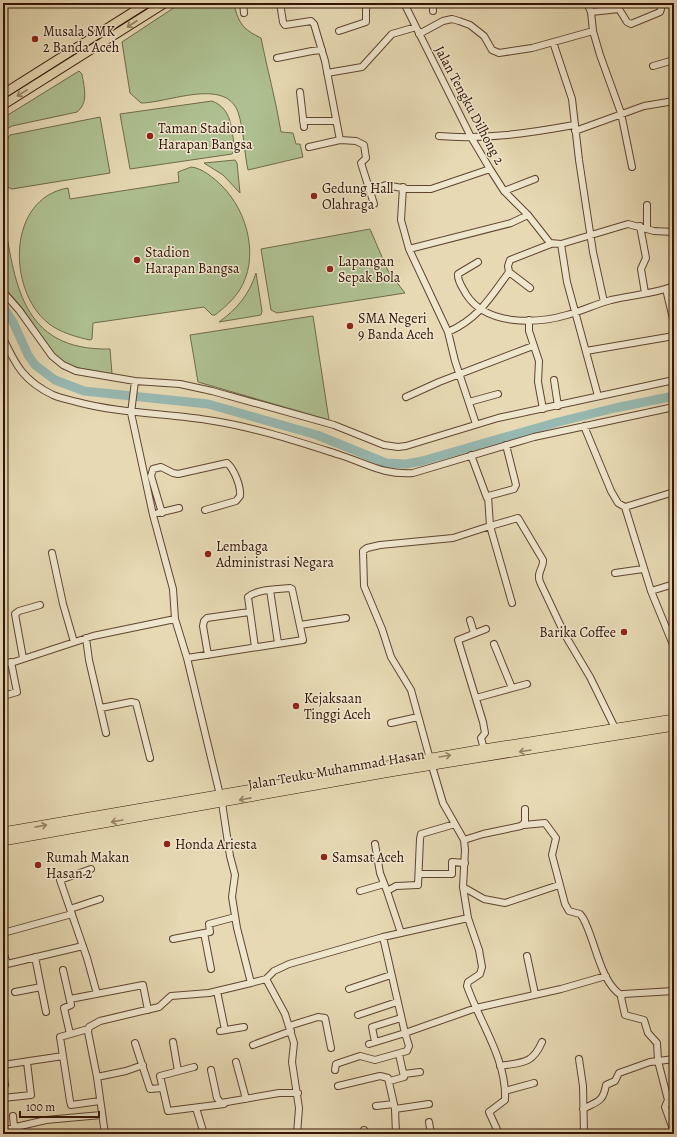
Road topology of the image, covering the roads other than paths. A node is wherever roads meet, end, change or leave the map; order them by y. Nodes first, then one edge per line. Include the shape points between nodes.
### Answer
1 (165, 3) edge
2 (243, 3) edge
3 (280, 3) edge
4 (376, 3) edge
5 (404, 3) edge
6 (433, 3) edge
7 (587, 3) edge
8 (659, 3) edge
9 (150, 5) edge
10 (433, 11) dead end
11 (590, 12) junction
12 (244, 13) dead end
13 (416, 27) junction
14 (339, 31) dead end
15 (593, 31) junction
16 (419, 34) junction
17 (553, 42) junction
18 (322, 50) junction
19 (277, 58) dead end
20 (674, 60) edge
21 (653, 66) dead end
22 (327, 73) junction
23 (300, 92) dead end
24 (3, 94) edge
25 (674, 100) edge
26 (3, 104) edge
27 (622, 113) junction
28 (336, 121) junction
29 (575, 128) junction
30 (439, 136) dead end
31 (471, 137) junction
32 (340, 140) junction
33 (309, 147) dead end
34 (632, 167) dead end
35 (490, 169) junction
36 (535, 178) dead end
37 (403, 187) junction
38 (371, 190) junction
39 (504, 191) junction
40 (374, 204) dead end
41 (647, 205) dead end
42 (528, 215) junction
43 (640, 226) junction
44 (647, 228) junction
45 (674, 232) edge
46 (592, 236) junction
47 (551, 244) junction
48 (562, 244) junction
49 (409, 249) junction
50 (478, 262) dead end
51 (509, 272) junction
52 (674, 286) edge
53 (530, 288) dead end
54 (666, 289) junction
55 (3, 292) edge
56 (645, 293) junction
57 (604, 302) junction
58 (482, 310) junction
59 (574, 313) junction
60 (529, 320) junction
61 (674, 323) edge
62 (448, 332) junction
63 (674, 336) edge
64 (3, 338) edge
65 (533, 346) junction
66 (586, 351) junction
67 (460, 374) junction
68 (554, 380) dead end
69 (674, 380) edge
70 (135, 384) junction
71 (498, 394) dead end
72 (598, 396) junction
73 (406, 397) dead end
74 (469, 402) junction
75 (558, 406) junction
76 (674, 407) edge
77 (543, 409) junction
78 (132, 410) junction
79 (476, 424) junction
80 (584, 426) junction
81 (506, 445) junction
82 (472, 455) junction
83 (674, 492) edge
84 (487, 498) junction
85 (625, 507) junction
86 (179, 508) dead end
87 (205, 510) dead end
88 (162, 512) junction
89 (153, 515) junction
90 (490, 526) junction
91 (52, 553) dead end
92 (644, 568) junction
93 (615, 574) dead end
94 (674, 584) edge
95 (270, 590) junction
96 (651, 591) junction
97 (512, 603) dead end
98 (40, 606) dead end
99 (249, 612) junction
100 (346, 618) dead end
101 (174, 619) junction
102 (470, 620) dead end
103 (300, 626) junction
104 (486, 630) dead end
105 (474, 633) junction
106 (86, 638) junction
107 (74, 642) junction
108 (278, 643) junction
109 (494, 644) dead end
110 (674, 646) edge
111 (255, 647) junction
112 (208, 655) junction
113 (23, 658) junction
114 (187, 658) junction
115 (11, 662) junction
116 (3, 663) edge
117 (527, 684) dead end
118 (512, 688) junction
119 (3, 696) edge
120 (476, 698) junction
121 (101, 708) junction
122 (418, 717) junction
123 (674, 719) edge
124 (391, 723) dead end
125 (674, 726) edge
126 (615, 728) junction
127 (106, 733) dead end
128 (587, 737) junction
129 (484, 749) junction
130 (150, 758) dead end
131 (431, 763) junction
132 (221, 799) junction
133 (192, 804) junction
134 (525, 809) dead end
135 (455, 824) junction
136 (524, 825) junction
137 (3, 832) edge
138 (464, 840) junction
139 (3, 841) edge
140 (375, 844) dead end
141 (465, 863) junction
142 (91, 869) dead end
143 (420, 874) junction
144 (384, 884) junction
145 (559, 885) junction
146 (463, 887) junction
147 (360, 891) dead end
148 (387, 891) junction
149 (100, 899) dead end
150 (71, 912) junction
151 (236, 917) junction
152 (468, 918) junction
153 (3, 933) edge
154 (204, 933) junction
155 (401, 933) junction
156 (383, 937) junction
157 (173, 939) dead end
158 (83, 946) junction
159 (3, 951) edge
160 (527, 956) dead end
161 (35, 957) junction
162 (5, 965) edge
163 (211, 969) dead end
164 (63, 970) dead end
165 (391, 975) junction
166 (606, 976) junction
167 (266, 979) junction
168 (251, 982) junction
169 (41, 987) junction
170 (349, 988) dead end
171 (217, 991) junction
172 (674, 991) edge
173 (15, 992) dead end
174 (97, 994) junction
175 (536, 994) junction
176 (621, 995) junction
177 (70, 1000) junction
178 (397, 1002) junction
179 (476, 1008) junction
180 (148, 1010) junction
181 (46, 1012) dead end
182 (358, 1015) dead end
183 (401, 1018) junction
184 (244, 1026) dead end
185 (88, 1029) junction
186 (290, 1029) junction
187 (405, 1033) junction
188 (70, 1034) junction
189 (173, 1042) dead end
190 (542, 1042) dead end
191 (135, 1043) dead end
192 (253, 1045) dead end
193 (331, 1048) dead end
194 (399, 1054) junction
195 (62, 1056) junction
196 (579, 1059) dead end
197 (674, 1059) edge
198 (658, 1061) junction
199 (27, 1062) junction
200 (236, 1062) dead end
201 (3, 1065) edge
202 (143, 1065) junction
203 (500, 1066) junction
204 (194, 1067) dead end
205 (211, 1070) dead end
206 (335, 1070) dead end
207 (3, 1071) edge
208 (178, 1071) junction
209 (420, 1072) dead end
210 (404, 1074) junction
211 (97, 1077) junction
212 (390, 1081) junction
213 (534, 1083) dead end
214 (5, 1085) dead end
215 (338, 1086) dead end
216 (162, 1088) junction
217 (505, 1091) junction
218 (298, 1093) junction
219 (3, 1098) edge
220 (246, 1098) junction
221 (100, 1101) junction
222 (224, 1104) junction
223 (429, 1104) dead end
224 (376, 1106) dead end
225 (395, 1107) junction
226 (196, 1108) junction
227 (583, 1108) junction
228 (101, 1115) junction
229 (13, 1116) dead end
230 (429, 1122) dead end
231 (14, 1127) junction
232 (3, 1130) edge
233 (674, 1132) edge
234 (104, 1134) edge
235 (204, 1134) edge
236 (297, 1134) edge
237 (396, 1134) edge
238 (431, 1134) edge
239 (499, 1134) edge
240 (584, 1134) edge

1 - 9 main road
2 - 12 street
3 - 18 street via 285,25 313,22
4 - 14 street via 366,6 366,22
5 - 13 street, Jalan Tengku Dilhong 2
6 - 10 street
7 - 11 street
8 - 11 street via 660,12 631,24 617,8
9 - 24 main road
9 -> 26 main road
11 - 15 street
13 - 16 street, Jalan Tengku Dilhong 2
13 - 22 street via 392,34 362,67
15 - 17 street
15 - 27 street via 604,69
16 - 17 street via 436,24 452,19 470,25 486,38 495,53
16 - 31 street, Jalan Tengku Dilhong 2
17 - 29 street via 572,99
18 - 19 street
18 - 22 street
20 - 21 street
22 - 28 street
23 - 28 street via 304,124
25 - 27 street
27 - 29 street
27 - 34 street
28 - 32 street
29 - 31 street
29 - 46 street
30 - 31 street
31 - 35 street, Jalan Tengku Dilhong 2
32 - 33 street
32 - 38 street via 364,144 366,158 361,163
35 - 37 street via 430,189
35 - 39 street, Jalan Tengku Dilhong 2
36 - 39 street
37 - 38 street via 386,185
37 - 49 street via 401,220
38 - 40 street
39 - 42 street, Jalan Tengku Dilhong 2
41 - 44 street
42 - 47 street, Jalan Tengku Dilhong 2
42 - 49 street via 511,223
43 - 44 street
43 - 46 street via 628,224
43 - 56 street via 646,258 641,269
44 - 45 street via 664,233
46 - 48 street
46 - 57 street
47 - 48 street
47 - 51 street via 513,258 508,266
48 - 59 street
49 - 62 street
50 - 58 street via 457,277 472,302
51 - 53 street
51 - 58 street
52 - 54 street
54 - 56 street
54 - 61 street
55 - 70 street via 52,356 63,365 76,371
56 - 57 street
57 - 59 street
58 - 60 street via 502,318
58 - 62 street
59 - 60 street
59 - 66 street
60 - 65 street
62 - 67 street
63 - 66 street
64 - 78 street via 18,368 35,384 54,395 94,406
65 - 67 street
65 - 77 street via 540,365 538,382
66 - 72 street
67 - 73 street
67 - 74 street
68 - 75 street
69 - 72 street
70 - 78 street
70 - 79 street via 180,384 212,391 296,414 391,447 406,446
71 - 74 street
72 - 75 street
74 - 79 street
75 - 77 street
76 - 80 street
77 - 79 street
78 - 82 street via 215,421 255,430 393,474 413,473
78 - 89 street
80 - 81 street
80 - 85 street via 613,496
81 - 82 street
81 - 84 street via 516,488
82 - 84 street
83 - 85 street
84 - 90 street
85 - 92 street
86 - 88 street
87 - 88 street via 236,501 240,496 240,488 227,463 178,474 161,467 153,469 151,476
88 - 89 street
89 - 101 street via 173,589
90 - 97 street
90 - 122 street via 453,538 380,545 363,551 364,586 367,596 382,628 391,657 411,690
90 - 126 street via 517,518 521,520 544,563 539,573 540,582
91 - 107 street
92 - 93 street
92 - 96 street
94 - 96 street
95 - 99 street via 250,596 247,600
95 - 103 street via 292,589
95 - 108 street
96 - 110 street
98 - 113 street via 14,614
99 - 111 street
99 - 112 street via 207,618 204,621
100 - 103 street
101 - 106 street
101 - 114 street
102 - 105 street
103 - 108 street via 303,640
104 - 105 street
105 - 120 street via 458,640
106 - 107 street
106 - 121 street
107 - 113 street
108 - 111 street
109 - 118 street
111 - 112 street
112 - 114 street
113 - 115 street
114 - 132 street
115 - 116 street
115 - 119 street via 17,692
117 - 118 street
118 - 120 street
120 - 129 street via 485,732 481,738
121 - 127 street
121 - 130 street via 136,703
122 - 124 street
122 - 131 street
123 - 126 highway, Jalan Teuku Muhammad Hasan
125 - 128 highway, Jalan Teuku Muhammad Hasan
126 - 128 highway, Jalan Teuku Muhammad Hasan
128 - 129 highway, Jalan Teuku Muhammad Hasan
128 -> 131 highway, Jalan Teuku Muhammad Hasan
131 -> 129 highway, Jalan Teuku Muhammad Hasan
131 - 132 highway, Jalan Teuku Muhammad Hasan
131 - 135 street via 443,802
132 - 133 highway, Jalan Teuku Muhammad Hasan
132 - 151 street via 235,875 232,897
137 -> 133 highway, Jalan Teuku Muhammad Hasan
133 -> 139 highway, Jalan Teuku Muhammad Hasan
134 - 136 street
135 - 138 street
135 - 143 street via 421,834
136 - 138 street
136 - 145 street via 545,823 556,838 552,855
138 - 141 street
140 - 144 street
141 - 143 street via 452,862 452,874
141 - 146 street
142 - 150 street via 61,880
143 - 148 street via 417,886 396,886
144 - 147 street
144 - 148 street
145 - 146 street via 505,903 484,899
145 - 166 street via 567,908 580,914 587,925
146 - 152 street
148 - 155 street
149 - 150 street
150 - 153 street
150 - 158 street
151 - 154 street via 210,923 210,932
151 - 168 street
152 - 155 street
152 - 179 street via 482,967 480,974 467,984
154 - 157 street
154 - 163 street
155 - 156 street
156 - 165 street
156 - 167 street via 289,964 274,971
158 - 161 street
158 - 174 street
159 - 162 street
160 - 175 street
161 - 162 street
161 - 169 street
164 - 177 street
165 - 170 street
165 - 178 street
166 - 175 street
166 - 176 street via 612,987
167 - 168 street
167 - 186 street via 277,997
168 - 171 street
169 - 173 street
169 - 181 street
171 - 180 street via 171,996 159,1007
171 - 184 street via 223,1030
172 - 176 street
174 - 177 street
174 - 180 street via 143,985
175 - 179 street
176 - 198 street via 625,1015 643,1019 648,1033 655,1039
177 - 188 street via 71,1006 64,1009
178 - 182 street
178 - 183 street
179 - 187 street
179 - 203 street
180 - 185 street via 100,1021
183 - 187 street
183 - 187 street via 372,1027 372,1043
185 - 188 street
185 - 211 street
186 - 192 street
186 - 193 street via 318,1017 325,1018
186 - 218 street via 294,1043 292,1062
187 - 194 street via 409,1049
188 - 195 street via 60,1037
189 - 208 street
190 - 203 street via 534,1057 523,1062
191 - 202 street
194 - 206 street via 375,1060 365,1056 348,1060 336,1064
194 - 210 street
195 - 199 street
195 - 221 street via 71,1104
196 - 227 street
197 - 198 street
198 - 227 street via 619,1073 615,1081 606,1085 602,1097
198 - 233 street via 668,1100 665,1107
199 - 201 street
199 - 219 street via 31,1094
200 - 220 street
202 - 211 street
202 - 216 street via 150,1089
203 - 217 street
204 - 208 street
205 - 222 street via 218,1102
207 - 214 street
208 - 216 street via 160,1076
209 - 210 street
210 - 212 street via 404,1077
211 - 221 street
212 - 215 street via 380,1076
212 - 225 street
213 - 217 street
216 - 226 street via 168,1111
217 - 239 street via 505,1100 489,1112
218 - 220 street
218 - 236 street
220 - 222 street
221 - 228 street
222 - 226 street
223 - 225 street
224 - 225 street
225 - 237 street
226 - 235 street
227 - 240 street
228 - 231 street via 46,1120
228 - 234 street
229 - 231 street
230 - 238 street
231 - 232 street

